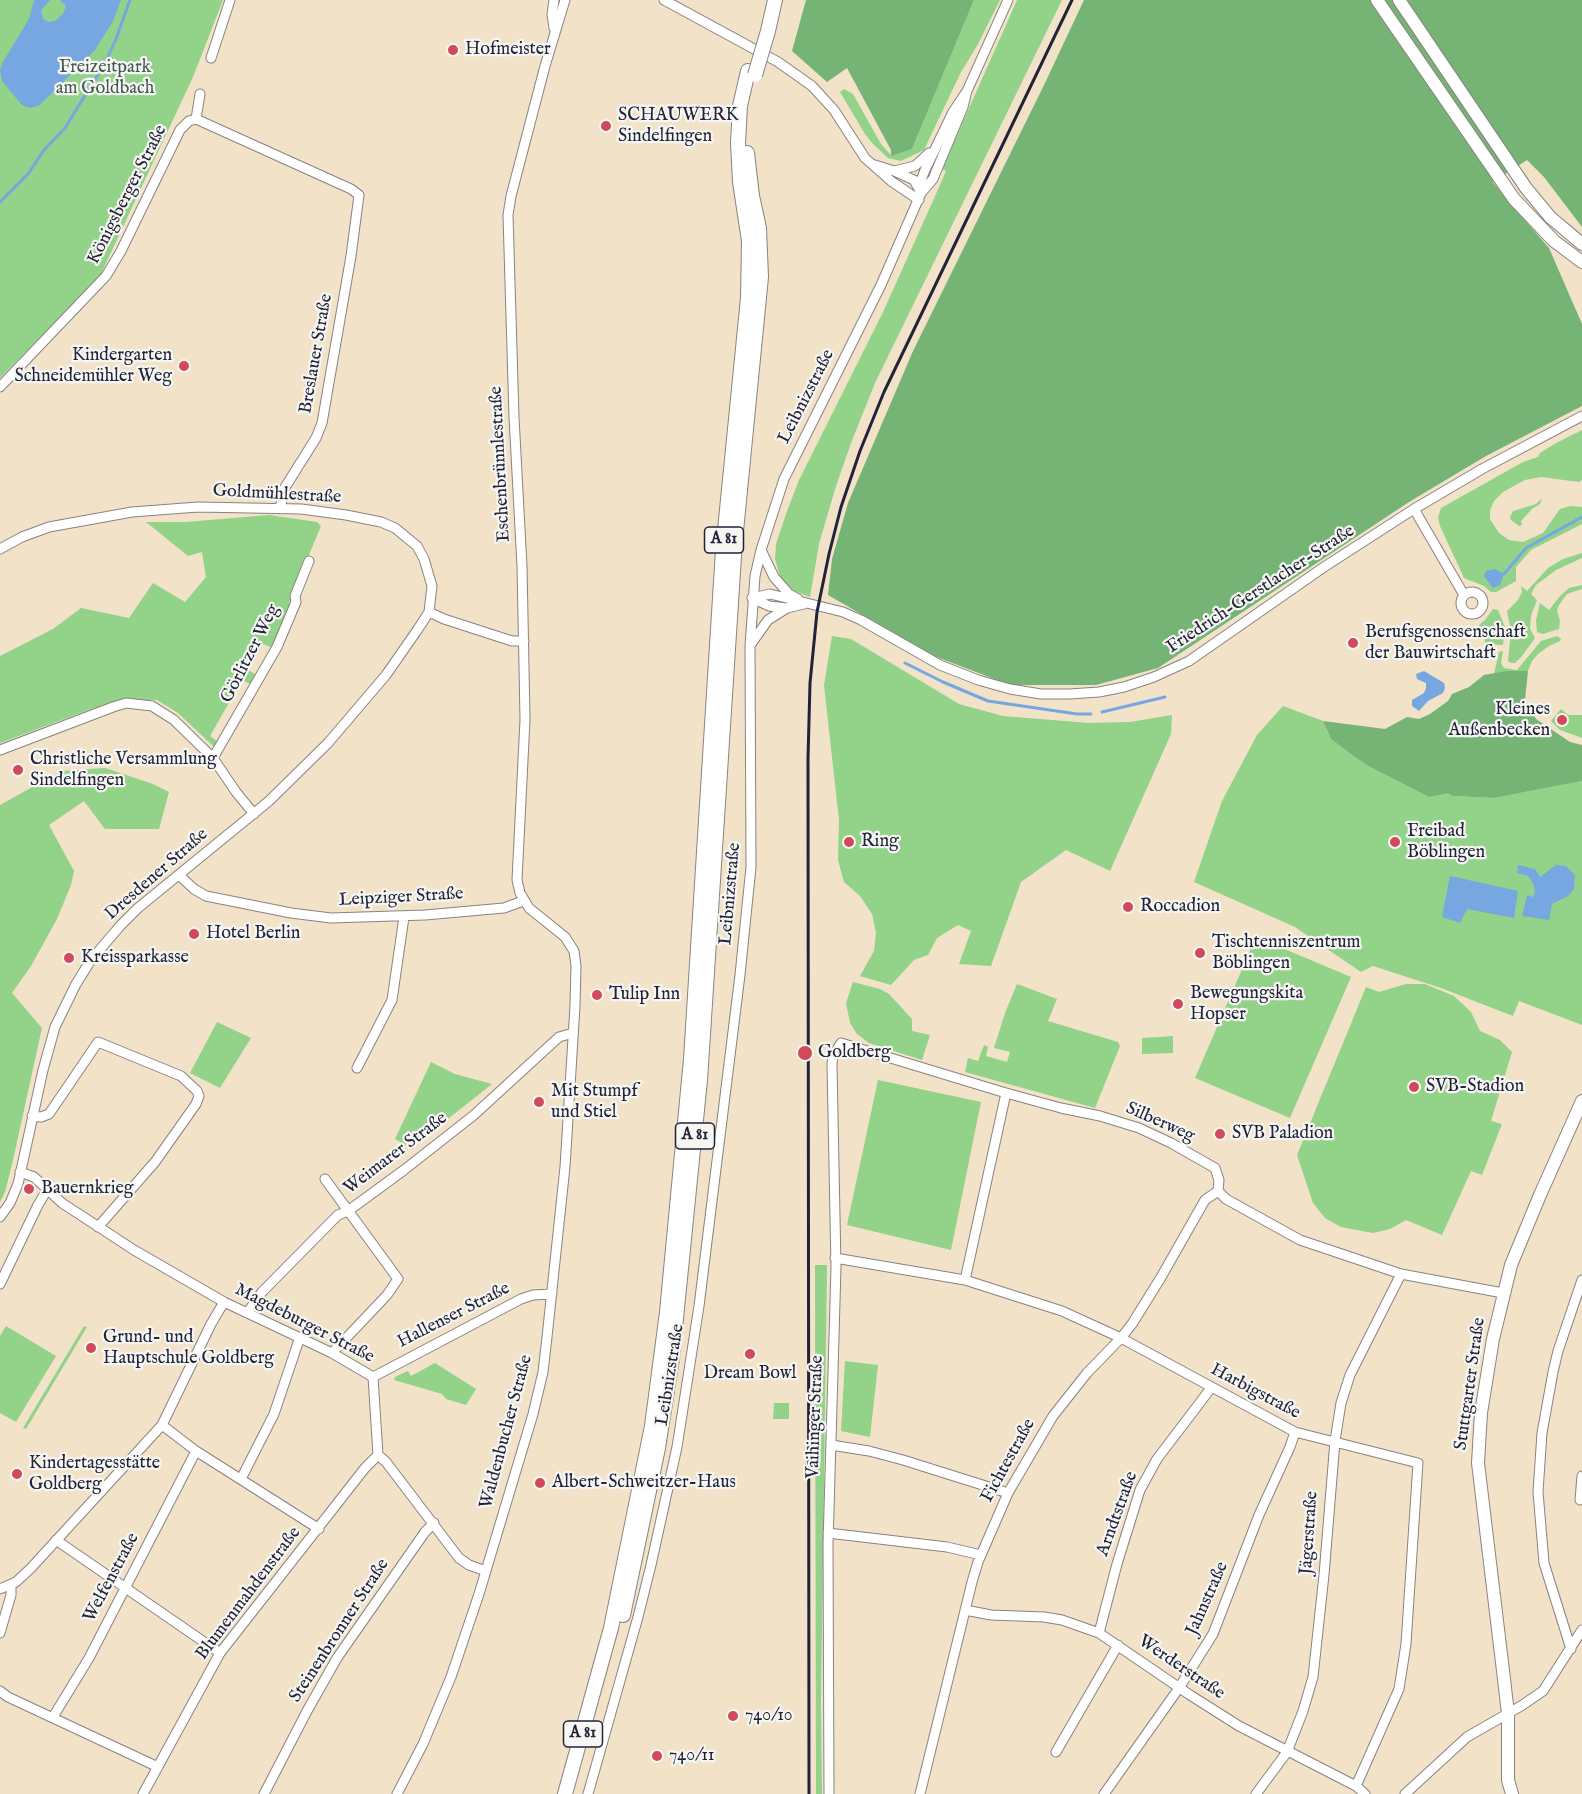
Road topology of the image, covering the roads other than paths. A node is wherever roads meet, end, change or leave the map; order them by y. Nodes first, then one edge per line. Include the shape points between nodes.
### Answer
1 (230, 0) edge
2 (554, 0) edge
3 (565, 0) edge
4 (664, 0) edge
5 (766, 0) edge
6 (775, 0) edge
7 (1008, 0) edge
8 (1377, 0) edge
9 (1399, 0) edge
10 (554, 30) junction
11 (764, 30) junction
12 (211, 58) dead end
13 (752, 73) junction
14 (967, 91) junction
15 (200, 94) dead end
16 (196, 119) junction
17 (943, 134) junction
18 (872, 165) junction
19 (894, 171) junction
20 (920, 196) junction
21 (1582, 244) edge
22 (1582, 262) edge
23 (0, 387) edge
24 (1582, 416) edge
25 (280, 509) junction
26 (1414, 509) junction
27 (0, 549) edge
28 (761, 550) junction
29 (309, 561) dead end
30 (1464, 595) dead end
31 (752, 598) junction
32 (805, 604) junction
33 (787, 608) junction
34 (429, 612) junction
35 (524, 642) junction
36 (750, 646) junction
37 (0, 750) edge
38 (213, 758) junction
39 (254, 814) junction
40 (179, 875) junction
41 (523, 901) junction
42 (404, 917) junction
43 (573, 1033) junction
44 (841, 1043) joint
45 (357, 1068) dead end
46 (1006, 1093) junction
47 (1582, 1101) edge
48 (32, 1116) junction
49 (20, 1172) junction
50 (325, 1179) dead end
51 (47, 1190) junction
52 (1218, 1191) junction
53 (348, 1211) junction
54 (0, 1217) edge
55 (98, 1227) junction
56 (835, 1258) junction
57 (1401, 1274) junction
58 (965, 1280) junction
59 (1582, 1280) edge
60 (0, 1284) edge
61 (1503, 1293) junction
62 (552, 1294) junction
63 (224, 1302) junction
64 (247, 1313) junction
65 (300, 1337) junction
66 (1121, 1338) junction
67 (332, 1353) junction
68 (373, 1377) junction
69 (1211, 1388) junction
70 (162, 1425) junction
71 (1295, 1432) junction
72 (1335, 1441) junction
73 (831, 1445) junction
74 (196, 1451) junction
75 (378, 1455) junction
76 (1582, 1476) edge
77 (241, 1479) junction
78 (1008, 1493) junction
79 (1580, 1500) dead end
80 (434, 1523) junction
81 (319, 1529) junction
82 (828, 1533) junction
83 (56, 1540) junction
84 (981, 1555) junction
85 (486, 1571) junction
86 (11, 1584) junction
87 (126, 1587) junction
88 (0, 1589) edge
89 (965, 1610) junction
90 (1582, 1630) edge
91 (1098, 1632) junction
92 (0, 1633) edge
93 (1118, 1645) junction
94 (1571, 1649) junction
95 (220, 1653) junction
96 (1179, 1688) junction
97 (0, 1690) edge
98 (1508, 1714) junction
99 (53, 1718) junction
100 (1056, 1752) dead end
101 (1287, 1752) junction
102 (158, 1767) junction
103 (1508, 1780) junction
104 (1356, 1786) junction
105 (143, 1794) edge
106 (264, 1794) edge
107 (397, 1794) edge
108 (565, 1794) edge
109 (574, 1794) edge
110 (588, 1794) edge
111 (829, 1794) edge
112 (920, 1794) edge
113 (1104, 1794) edge
114 (1256, 1794) edge
115 (1365, 1794) edge
116 (1405, 1794) edge
117 (1507, 1794) edge
118 (1512, 1794) edge

1 - 12 street
2 - 10 street, Eschenbrünnlestraße
3 - 10 street, Eschenbrünnlestraße
4 - 18 street via 778,62 812,86 826,99 857,149
5 - 11 highway, A 81
6 - 11 highway, A 81
7 - 14 street
8 - 22 main road via 1514,199 1554,241
9 - 21 main road via 1526,188 1550,217
10 - 35 street, Eschenbrünnlestraße via 508,215
11 - 13 highway, A 81, bridge
13 - 108 highway, A 81 via 741,106 738,152 749,241 748,298 723,550 691,1059 667,1312 652,1426 616,1605
13 - 109 highway, A 81 via 747,159 759,228 761,277 735,541 700,1080 679,1306 658,1448 632,1577
14 - 17 street
14 - 20 street via 933,179
15 - 16 street, Königsberger Straße
16 - 23 street, Königsberger Straße via 180,130 106,276
16 - 25 street, Breslauer Straße via 359,195 322,423 284,489
17 - 19 street via 920,163
17 - 20 street via 920,183
18 - 19 street
18 - 20 street via 891,181
19 - 20 street via 914,180
20 - 28 street, Leibnizstraße via 881,285 784,479
24 - 26 street, Friedrich-Gerstlacher-Straße
25 - 27 street, Goldmühlestraße via 198,507 100,517 49,526
25 - 34 street, Goldmühlestraße via 346,515 395,528 417,546 424,559 432,586
26 - 30 street
26 - 32 street, Friedrich-Gerstlacher-Straße via 1189,661 1154,677 1099,692 1041,694 978,680 940,665 843,612
28 - 31 street, Leibnizstraße
28 - 32 street, Friedrich-Gerstlacher-Straße via 774,577
29 - 38 street, Görlitzer Weg via 277,647
31 - 32 street, Friedrich-Gerstlacher-Straße via 770,594
31 - 33 street, Friedrich-Gerstlacher-Straße via 769,606
31 - 36 street, Leibnizstraße
32 - 33 street, Friedrich-Gerstlacher-Straße
33 - 36 street, Friedrich-Gerstlacher-Straße via 768,620
34 - 35 street
34 - 39 street, Dresdener Straße via 350,719 303,770
35 - 41 street, Eschenbrünnlestraße via 525,730 516,873
36 - 110 street, Leibnizstraße via 752,867 699,1306 677,1447 638,1617
37 - 38 street via 133,703 153,706 165,713
38 - 39 street
39 - 40 street, Dresdener Straße
40 - 42 street, Leipziger Straße via 206,896 292,913 345,919
40 - 48 street, Dresdener Straße via 120,926 76,984 55,1027
41 - 42 street, Leipziger Straße via 504,908
41 - 43 street, Waldenbucher Straße via 565,937 574,951
42 - 45 street via 392,1000
43 - 53 street, Weimarer Straße via 559,1037 474,1115
43 - 62 street, Waldenbucher Straße via 566,1167
44 - 46 street, Silberweg
44 - 56 street, Vaihinger Straße via 832,1064
46 - 52 street, Silberweg via 1125,1123 1171,1143 1215,1168
46 - 58 street
47 - 61 main road, Stuttgarter Straße via 1517,1250
48 - 49 street, Dresdener Straße
48 - 55 street via 49,1114 98,1042 181,1076 197,1091 196,1104 155,1162
49 - 51 street, Magdeburger Straße via 34,1177
49 - 54 street, Dresdener Straße via 14,1195
50 - 53 street
51 - 55 street, Magdeburger Straße
51 - 60 street
52 - 57 street via 1299,1240
52 - 66 street, Fichtestraße via 1204,1200 1160,1279
53 - 64 street, Weimarer Straße via 325,1227
53 - 67 street via 399,1279
55 - 63 street, Magdeburger Straße
56 - 58 street, Harbigstraße
56 - 73 street, Vaihinger Straße
57 - 61 street
57 - 72 street, Jägerstraße via 1350,1375
58 - 66 street, Harbigstraße via 1062,1311
59 - 94 street via 1553,1372 1542,1433 1538,1492 1544,1563
61 - 98 main road, Stuttgarter Straße via 1487,1372 1478,1463
62 - 68 street, Hallenser Straße via 521,1299
62 - 85 street, Waldenbucher Straße via 543,1372 533,1414
63 - 64 street, Magdeburger Straße
63 - 70 street
64 - 65 street, Magdeburger Straße
65 - 67 street, Magdeburger Straße
65 - 77 street via 274,1414
66 - 69 street, Harbigstraße
66 - 78 street, Fichtestraße via 1062,1404
67 - 68 street, Magdeburger Straße
68 - 75 street, Magdeburger Straße
69 - 71 street, Harbigstraße
69 - 91 street, Arndtstraße via 1157,1459 1140,1490
70 - 74 street
70 - 83 street
71 - 72 street, Harbigstraße
71 - 96 street, Jahnstraße via 1220,1620
72 - 101 street, Jägerstraße via 1315,1662 1303,1711
72 - 104 street, Harbigstraße via 1418,1463 1406,1644 1399,1689
73 - 78 street via 903,1460
73 - 82 street, Vaihinger Straße
74 - 77 street
74 - 87 street, Welfenstraße
75 - 80 street
75 - 81 street, Blumenmahdenstraße
76 - 79 street
77 - 81 street
78 - 84 street, Fichtestraße
80 - 85 street via 459,1558
80 - 106 street, Steinenbronner Straße via 338,1658
81 - 95 street, Blumenmahdenstraße
82 - 84 street via 947,1547
82 - 111 street, Vaihinger Straße
83 - 86 street
83 - 87 street
84 - 89 street, Fichtestraße
85 - 107 street, Waldenbucher Straße via 440,1706
86 - 88 street
86 - 92 street
87 - 95 street
87 - 99 street, Welfenstraße
89 - 91 street, Werderstraße via 1044,1617
89 - 112 street, Fichtestraße
90 - 94 street
91 - 93 street, Werderstraße
93 - 96 street, Werderstraße
93 - 100 street
94 - 98 street via 1544,1691
95 - 102 street, Blumenmahdenstraße
96 - 101 street, Werderstraße
96 - 113 street, Jahnstraße
97 - 99 street
98 - 103 main road, Stuttgarter Straße
98 - 116 street via 1459,1743
99 - 102 street
101 - 104 street, Werderstraße
101 - 114 street, Jägerstraße
102 - 105 street, Blumenmahdenstraße
103 - 117 main road
103 - 118 main road, Stuttgarter Straße
104 - 115 street, Werderstraße

